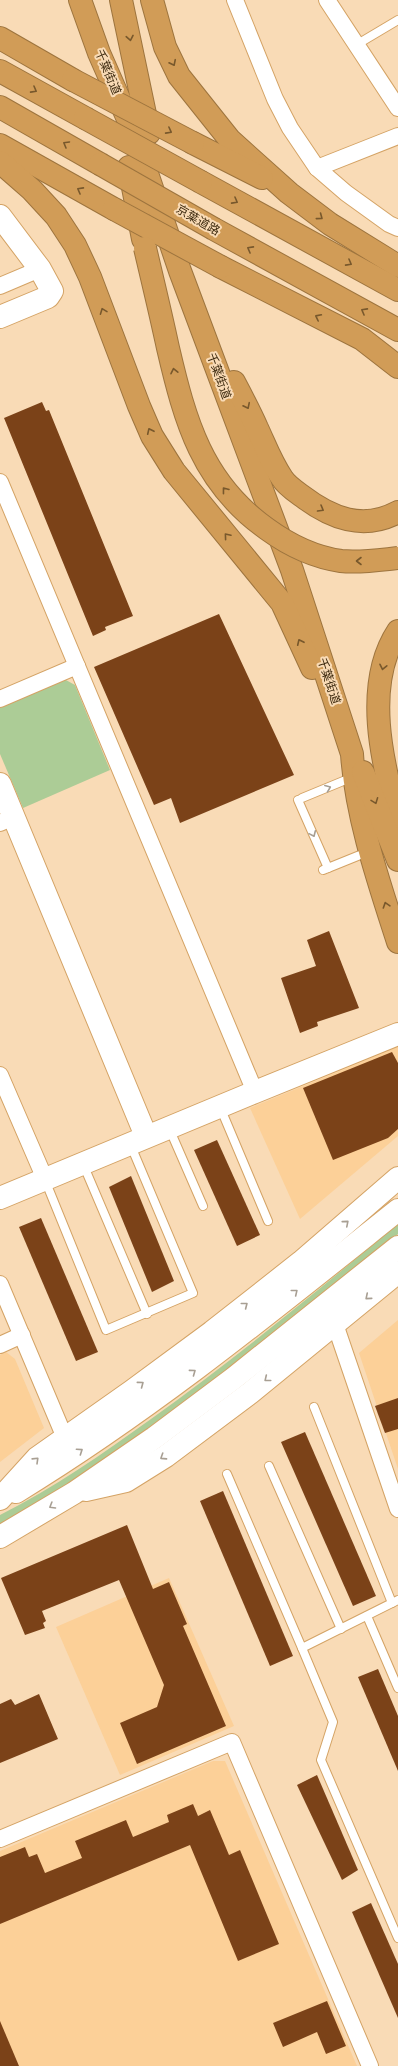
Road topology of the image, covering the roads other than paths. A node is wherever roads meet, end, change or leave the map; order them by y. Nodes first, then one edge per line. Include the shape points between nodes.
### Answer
1 (69, 0) edge
2 (80, 0) edge
3 (121, 0) edge
4 (152, 0) edge
5 (235, 0) edge
6 (327, 0) edge
7 (398, 20) edge
8 (0, 38) edge
9 (356, 45) junction
10 (99, 52) junction
11 (0, 71) edge
12 (0, 107) edge
13 (398, 108) edge
14 (131, 126) junction
15 (398, 136) edge
16 (0, 145) edge
17 (0, 162) edge
18 (317, 168) junction
19 (289, 193) junction
20 (0, 216) edge
21 (398, 228) edge
22 (398, 266) edge
23 (40, 269) junction
24 (180, 271) junction
25 (0, 286) edge
26 (398, 290) edge
27 (0, 317) edge
28 (398, 330) edge
29 (398, 367) edge
30 (0, 482) edge
31 (398, 512) edge
32 (398, 558) edge
33 (398, 631) edge
34 (77, 666) junction
35 (330, 685) junction
36 (0, 699) edge
37 (352, 754) junction
38 (353, 777) junction
39 (0, 784) edge
40 (398, 818) edge
41 (7, 820) edge
42 (371, 850) junction
43 (398, 860) edge
44 (398, 942) edge
45 (398, 1034) edge
46 (0, 1075) edge
47 (255, 1092) junction
48 (220, 1106) junction
49 (168, 1127) junction
50 (138, 1140) junction
51 (82, 1163) junction
52 (398, 1178) edge
53 (44, 1179) junction
54 (0, 1198) edge
55 (203, 1206) dead end
56 (398, 1210) edge
57 (268, 1221) dead end
58 (398, 1247) edge
59 (398, 1272) edge
60 (0, 1284) edge
61 (146, 1314) junction
62 (335, 1324) junction
63 (22, 1335) junction
64 (0, 1345) edge
65 (314, 1407) dead end
66 (64, 1438) junction
67 (269, 1466) dead end
68 (227, 1474) dead end
69 (74, 1493) junction
70 (0, 1500) edge
71 (398, 1509) edge
72 (0, 1537) edge
73 (395, 1602) edge
74 (368, 1616) junction
75 (341, 1629) junction
76 (302, 1648) junction
77 (398, 1688) edge
78 (0, 1840) edge
79 (398, 1938) edge
80 (370, 2066) edge

1 - 10 highway via 82,28
2 - 10 highway, 千葉街道
3 -> 24 highway
4 -> 19 highway via 166,47 179,76 230,140
5 - 18 street via 275,99 290,128
6 - 9 street
7 - 9 lane
8 -> 19 highway, bridge via 73,80
9 - 13 street
10 - 14 highway, 千葉街道
11 -> 26 highway, bridge
28 -> 12 highway, 京葉道路, bridge
14 - 24 highway, 千葉街道
32 -> 14 highway, bridge via 360,562 340,561 308,553 285,542 237,505 219,482 203,456 180,398 145,248 127,155
15 - 18 street
29 -> 16 highway, bridge via 362,340 221,267
35 -> 17 highway via 312,668 282,603 174,472 152,436 90,277 60,222 32,190
18 - 21 street via 346,193
19 -> 22 highway via 330,224
20 - 23 street
23 - 25 street
23 - 27 street via 51,286 52,292 48,297
24 -> 31 highway via 282,479 314,505 333,516 357,521 376,520
24 - 35 highway, 千葉街道 via 292,570
30 - 34 street
33 -> 40 highway via 383,665 378,717 384,760
34 - 36 street
34 - 47 street
35 - 37 highway, 千葉街道
37 - 38 highway, 千葉街道
37 -> 43 highway, 千葉街道 via 364,773
38 - 42 highway, 千葉街道
38 - 42 lane via 300,799 325,869
39 - 41 street
41 - 50 street
44 -> 42 highway, 千葉街道 via 377,878
45 - 47 street
46 - 53 street
47 - 48 street
48 - 49 street
48 - 57 lane
49 - 50 street
49 - 55 lane
50 - 51 street
50 - 61 lane via 193,1293
51 - 53 street
51 - 61 lane
66 -> 52 street via 212,1332 301,1262
53 - 54 street
53 - 61 lane via 106,1330
70 -> 56 street via 61,1464 219,1353
58 - 69 street via 234,1378 154,1438
59 -> 62 street
60 - 63 street
62 -> 69 street via 250,1393 166,1456 126,1481
62 - 71 street
63 - 64 street
63 - 66 street
65 - 73 lane
70 -> 66 street via 37,1458
67 - 75 lane
68 - 76 lane
69 -> 72 street
73 - 74 lane
74 - 75 lane
74 - 77 lane
75 - 76 lane
76 - 79 lane via 334,1722 321,1760
78 - 80 street via 232,1742

